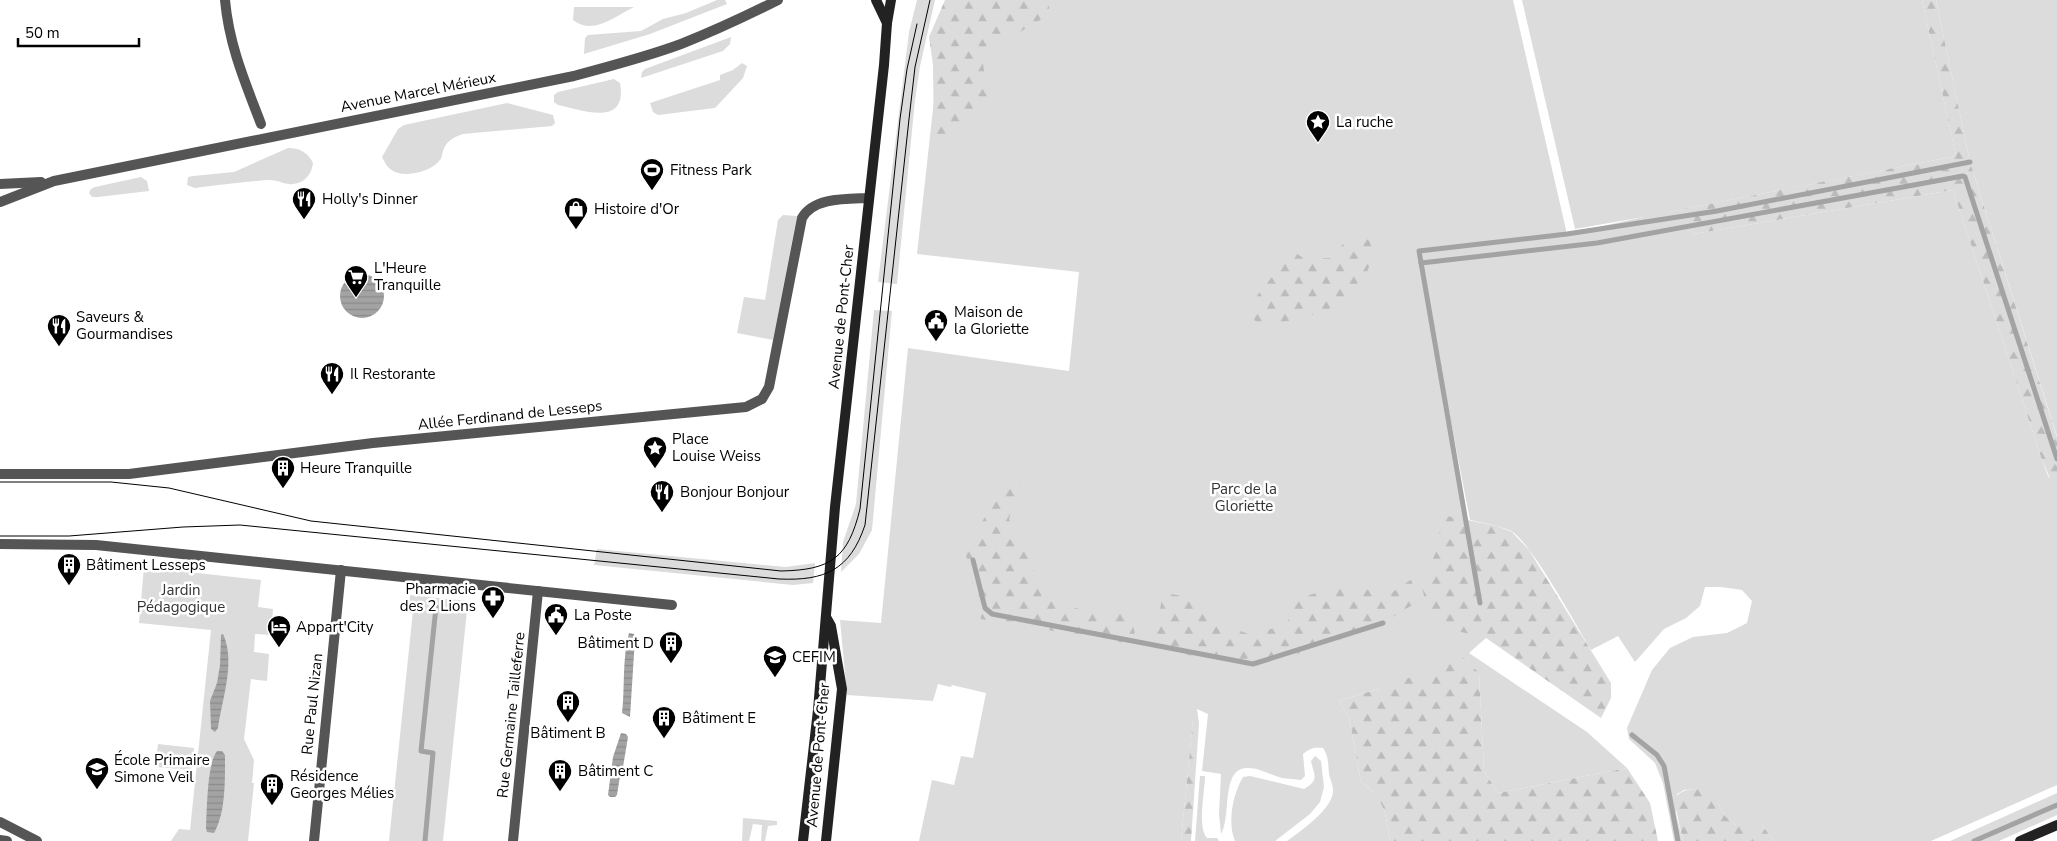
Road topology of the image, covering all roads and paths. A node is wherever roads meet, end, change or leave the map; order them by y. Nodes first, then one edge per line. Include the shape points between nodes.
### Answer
1 (224, 0) edge
2 (778, 0) edge
3 (876, 0) edge
4 (891, 0) edge
5 (887, 23) junction
6 (261, 124) dead end
7 (54, 182) junction
8 (0, 184) edge
9 (869, 198) junction
10 (0, 202) edge
11 (0, 474) edge
12 (0, 544) edge
13 (341, 570) junction
14 (538, 591) junction
15 (672, 605) dead end
16 (825, 614) junction
17 (0, 822) edge
18 (2057, 824) edge
19 (0, 840) edge
20 (7, 841) edge
21 (37, 841) edge
22 (314, 841) edge
23 (513, 841) edge
24 (803, 841) edge
25 (826, 841) edge
26 (2020, 841) edge

1 - 6 street via 232,44
2 - 7 street, Avenue Marcel Mérieux via 680,44 574,76
3 - 5 main road, Avenue de Pont-Cher
4 - 5 main road, Avenue de Pont-Cher
5 - 9 main road, Avenue de Pont-Cher
7 - 8 street, Avenue Marcel Mérieux
7 - 10 street, Avenue Marcel Mérieux
9 - 11 street, Allée Ferdinand de Lesseps via 821,202 802,218 769,387 762,399 746,406 373,443 130,474
9 - 16 main road, Avenue de Pont-Cher
12 - 13 street via 96,545
13 - 14 street
13 - 22 street, Rue Paul Nizan
14 - 15 street
14 - 23 street, Rue Germaine Tailleferre
16 - 24 main road, Avenue de Pont-Cher
16 - 25 main road, Avenue de Pont-Cher via 831,626 842,689
17 - 21 street
18 - 26 main road
19 - 20 street

